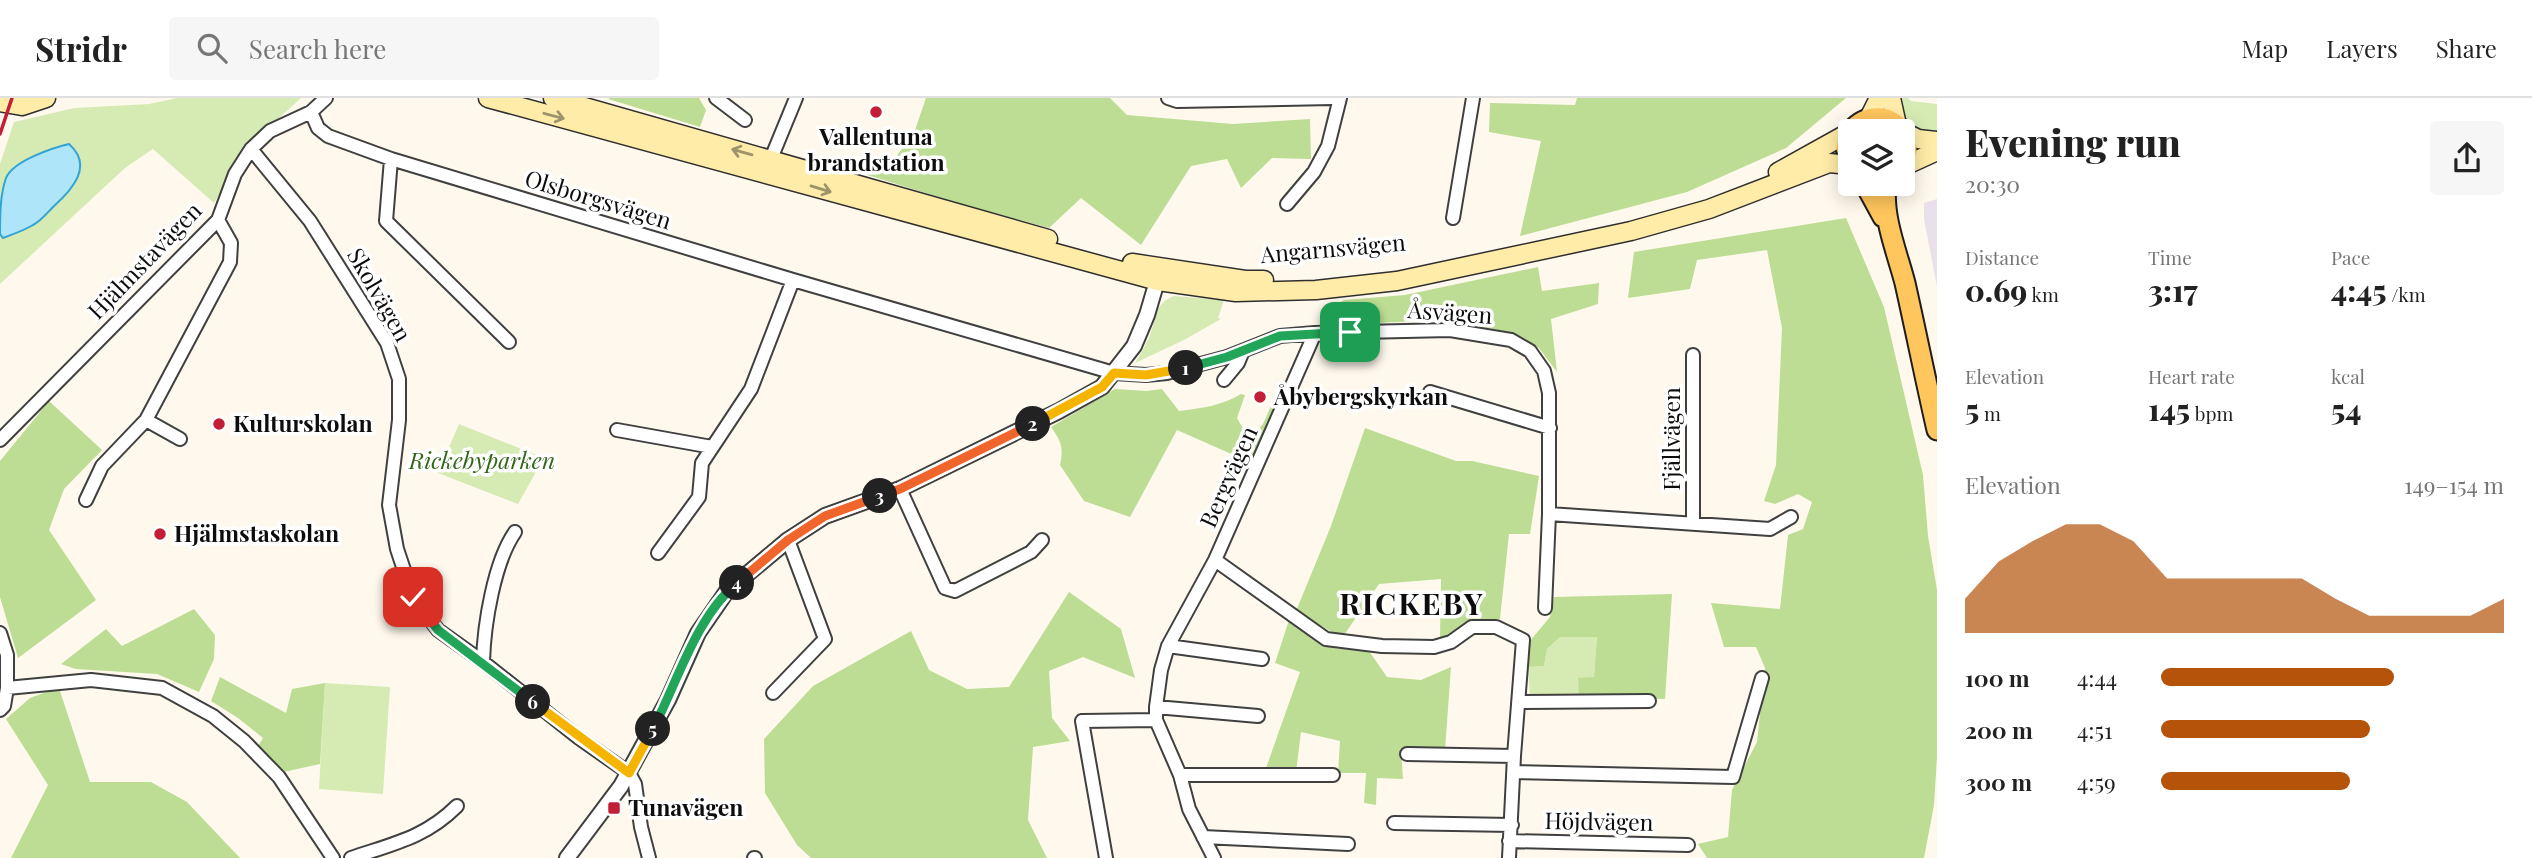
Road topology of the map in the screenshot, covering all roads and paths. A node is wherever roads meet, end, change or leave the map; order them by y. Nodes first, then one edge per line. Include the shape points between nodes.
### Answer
1 (60, 98) edge
2 (314, 98) edge
3 (326, 98) edge
4 (488, 98) edge
5 (553, 98) edge
6 (716, 98) edge
7 (796, 98) edge
8 (1168, 98) edge
9 (1332, 98) edge
10 (1340, 98) edge
11 (1473, 98) edge
12 (1880, 98) edge
13 (1891, 98) edge
14 (43, 100) edge
15 (0, 102) edge
16 (311, 112) junction
17 (1869, 118) joint
18 (1888, 119) edge
19 (1898, 119) edge
20 (745, 120) dead end
21 (1915, 137) edge
22 (1838, 139) edge
23 (1937, 141) edge
24 (251, 149) junction
25 (1937, 151) edge
26 (391, 159) junction
27 (1915, 160) edge
28 (1838, 163) edge
29 (768, 166) junction
30 (1872, 196) edge
31 (1885, 196) edge
32 (1287, 204) dead end
33 (1453, 218) dead end
34 (218, 220) junction
35 (1892, 237) junction
36 (1159, 275) junction
37 (793, 280) junction
38 (1315, 333) junction
39 (509, 342) dead end
40 (1243, 351) junction
41 (1693, 355) dead end
42 (1114, 373) junction
43 (1224, 380) dead end
44 (1430, 392) dead end
45 (146, 420) junction
46 (1550, 428) junction
47 (617, 430) dead end
48 (1937, 430) edge
49 (180, 439) dead end
50 (0, 440) edge
51 (712, 447) junction
52 (900, 489) junction
53 (86, 500) dead end
54 (1549, 514) junction
55 (1791, 517) dead end
56 (1693, 523) junction
57 (515, 532) dead end
58 (788, 540) junction
59 (1042, 540) dead end
60 (658, 553) dead end
61 (1215, 561) junction
62 (1545, 608) dead end
63 (0, 633) edge
64 (1523, 640) joint
65 (1168, 646) junction
66 (1262, 659) dead end
67 (483, 662) junction
68 (1762, 678) dead end
69 (7, 688) junction
70 (773, 693) dead end
71 (1648, 701) dead end
72 (1519, 702) junction
73 (0, 710) edge
74 (1156, 713) junction
75 (1258, 716) dead end
76 (1407, 754) dead end
77 (1514, 756) junction
78 (1514, 772) junction
79 (629, 773) junction
80 (1180, 775) junction
81 (1333, 775) dead end
82 (1664, 776) junction
83 (1551, 782) dead end
84 (457, 806) dead end
85 (1394, 823) dead end
86 (1512, 825) junction
87 (1203, 837) junction
88 (1510, 841) junction
89 (1348, 844) dead end
90 (1688, 845) dead end
91 (332, 858) edge
92 (351, 858) edge
93 (567, 858) edge
94 (649, 858) edge
95 (1106, 858) edge
96 (1214, 858) edge
97 (1509, 858) edge

1 - 14 main road
2 - 16 street
3 - 16 street, Hjälmstavägen
4 -> 29 main road, Angarnsvägen
29 -> 5 main road, Angarnsvägen
6 - 20 street
7 - 29 street
8 - 9 street
10 - 32 street via 1328,146 1314,172
11 - 33 street
12 - 17 main road
13 - 19 main road
14 - 15 main road via 22,106
16 - 24 street, Hjälmstavägen via 270,131
16 - 26 street, Olsborgsvägen via 318,128 328,136
17 - 18 main road
21 - 23 main road
22 - 36 main road, Angarnsvägen via 1750,186 1670,215 1505,251 1321,279
24 - 34 street, Hjälmstavägen via 235,174
24 - 67 street, Skolvägen via 310,221 387,343 399,379 389,505 397,549 413,597 438,630
25 - 27 main road
26 - 37 street, Olsborgsvägen
26 - 39 street via 386,221
28 - 36 main road, Angarnsvägen via 1631,231 1397,281 1236,292
29 - 36 main road, Angarnsvägen via 870,204
30 - 35 main road
31 - 35 main road
34 - 45 street via 231,243 230,262
34 - 50 street, Hjälmstavägen
35 - 48 main road
36 - 42 street via 1134,346
37 - 42 street, Olsborgsvägen
37 - 51 street via 751,389
38 - 40 street, Åsvägen via 1280,336
38 - 46 street, Åsvägen via 1450,330 1511,340 1530,351 1544,371
38 - 61 street, Bergvägen
40 - 42 street, Åsvägen via 1167,373
40 - 43 street
41 - 56 street, Fjällvägen
42 - 52 street via 1102,387 1059,411
44 - 46 street
45 - 49 street
45 - 53 street via 102,466
46 - 54 street, Åsvägen
47 - 51 street
51 - 60 street via 702,463 699,497
52 - 58 street via 825,516
52 - 59 street via 945,588 955,591 1031,552
54 - 56 street
54 - 62 street, Åsvägen
55 - 56 street via 1770,528
57 - 67 street via 503,548 484,635
58 - 70 street via 825,639
58 - 79 street via 727,591 712,612
61 - 64 street, Bergvägen via 1326,639 1434,647 1472,627 1496,627
61 - 65 street, Bergvägen
63 - 69 street via 7,655
64 - 72 street, Höjdvägen
65 - 66 street
65 - 74 street, Bergvägen
67 - 79 street, Skolvägen
68 - 82 street, Höjdvägen via 1733,777
69 - 73 street
69 - 91 street via 91,680 162,688 213,716 244,741 279,776
71 - 72 street
72 - 77 street, Höjdvägen
74 - 75 street
74 - 80 street
74 - 95 street via 1082,721
76 - 77 street
77 - 78 street, Höjdvägen
78 - 82 street, Höjdvägen
78 - 86 street, Höjdvägen
79 - 93 street
79 - 94 street
80 - 81 street
80 - 87 street
82 - 83 street, Höjdvägen via 1661,784
84 - 92 street via 424,833
85 - 86 street, Höjdvägen
86 - 88 street, Höjdvägen
87 - 89 street
87 - 96 street
88 - 90 street, Höjdvägen
88 - 97 street, Höjdvägen

